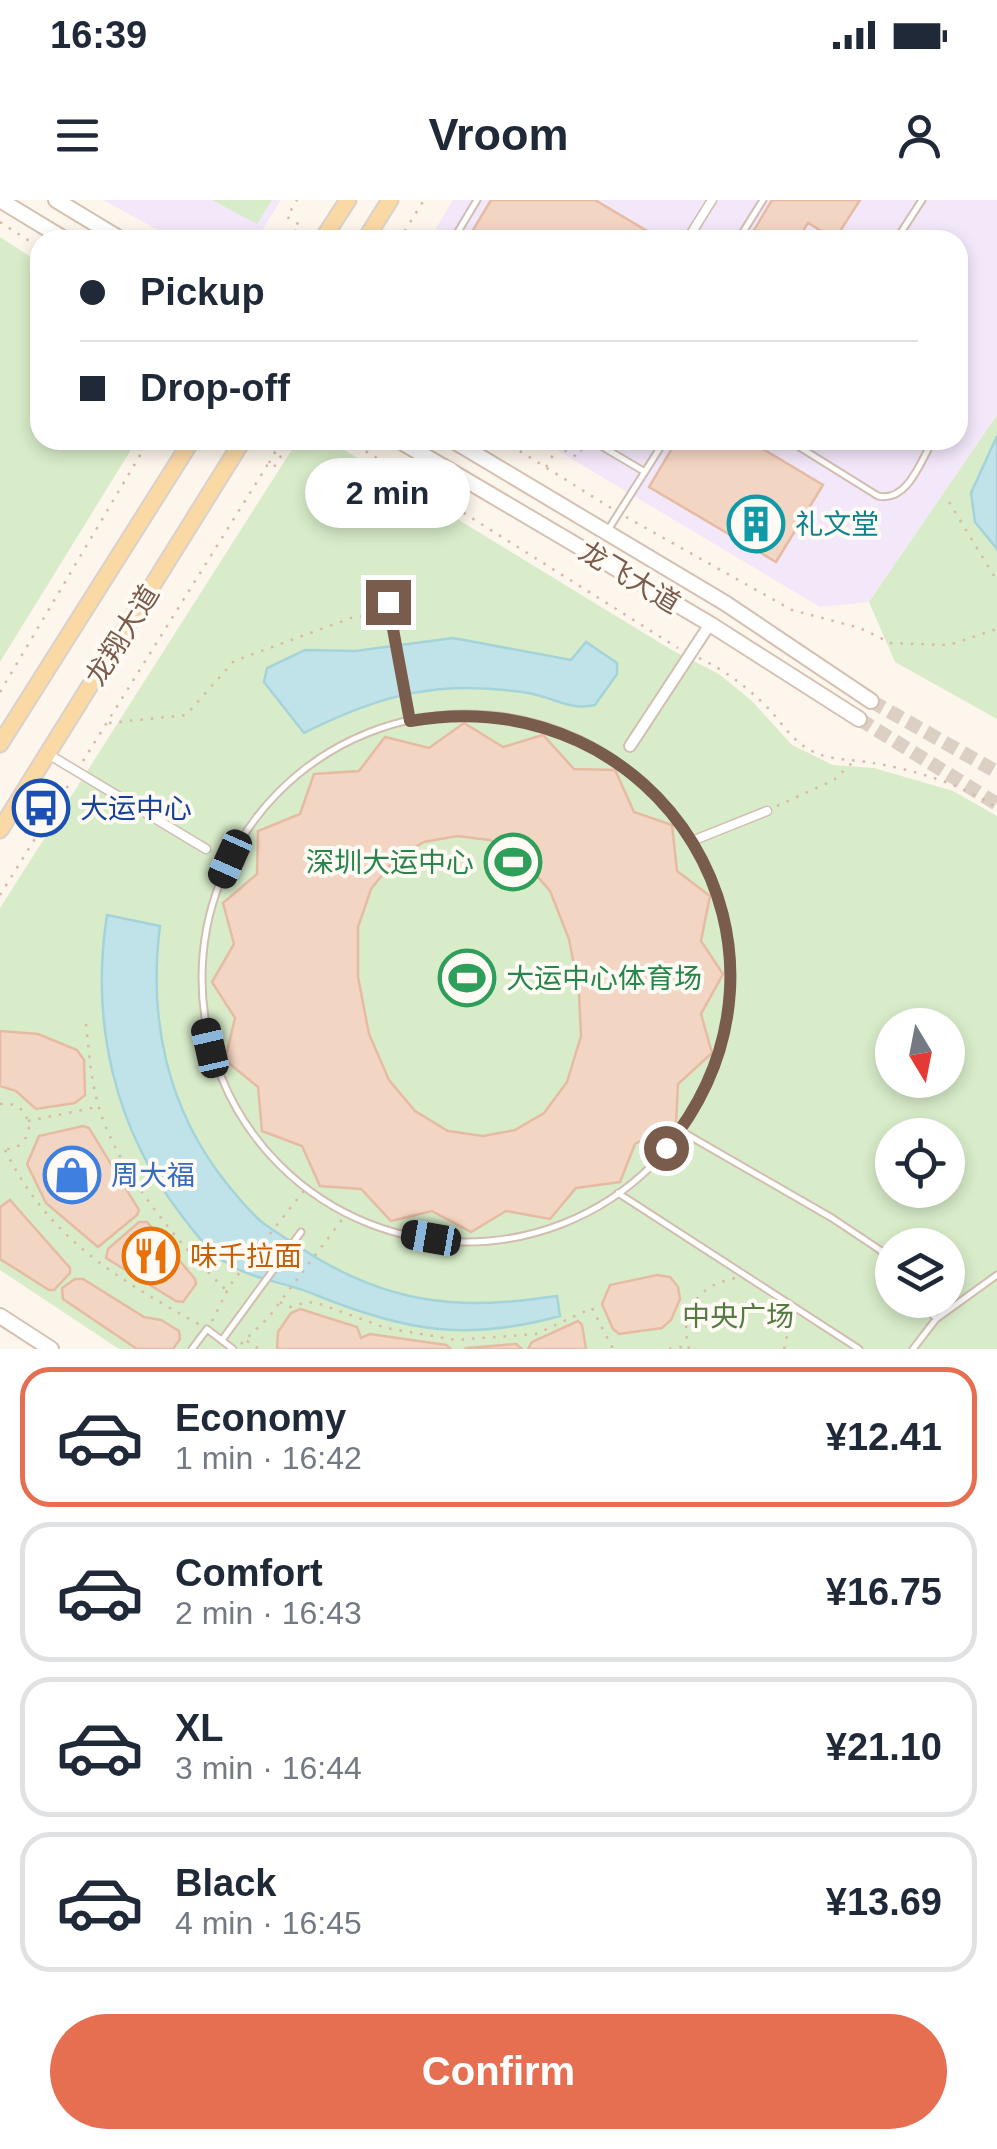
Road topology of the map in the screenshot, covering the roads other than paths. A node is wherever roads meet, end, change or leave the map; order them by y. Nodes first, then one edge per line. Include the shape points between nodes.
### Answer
1 (0, 200) edge
2 (56, 200) edge
3 (348, 200) edge
4 (390, 200) edge
5 (478, 200) edge
6 (712, 200) edge
7 (764, 200) edge
8 (922, 200) edge
9 (50, 230) edge
10 (106, 230) edge
11 (328, 230) edge
12 (371, 230) edge
13 (459, 230) edge
14 (693, 230) edge
15 (744, 230) edge
16 (902, 230) edge
17 (186, 450) edge
18 (236, 450) edge
19 (415, 450) edge
20 (469, 450) edge
21 (606, 450) edge
22 (659, 450) edge
23 (804, 450) edge
24 (927, 450) edge
25 (645, 472) junction
26 (607, 532) junction
27 (388, 602) dead end
28 (710, 624) junction
29 (871, 701) tunnel mouth
30 (859, 720) tunnel mouth
31 (410, 721) junction
32 (0, 744) edge
33 (630, 746) dead end
34 (48, 754) junction
35 (767, 811) road end
36 (0, 830) edge
37 (692, 841) junction
38 (206, 849) road end
39 (680, 1131) junction
40 (618, 1193) junction
41 (301, 1232) dead end
42 (875, 1247) edge
43 (997, 1275) edge
44 (0, 1316) edge
45 (936, 1320) joint
46 (222, 1340) junction
47 (51, 1349) edge
48 (192, 1349) edge
49 (235, 1349) edge
50 (859, 1349) edge
51 (913, 1349) edge

1 - 9 main road
2 - 10 main road
3 - 11 main road
4 - 12 main road
5 - 13 lane
6 - 14 street
7 - 15 lane
8 - 16 lane
17 - 32 main road, 龙翔大道
18 - 34 main road, 龙翔大道
19 - 28 main road, 龙飞大道
20 - 26 main road, 龙飞大道
21 - 25 lane
22 - 25 lane
23 - 24 lane via 887,498 905,488
25 - 26 lane
26 - 29 main road, 龙飞大道
27 - 31 lane
28 - 30 main road, 龙飞大道
28 - 33 street
31 - 37 lane via 496,717 580,740 635,776
31 - 40 lane via 350,742 313,764 266,806 230,859 204,941 201,984 208,1037 225,1088 246,1126 306,1188 348,1213 409,1235 474,1241 518,1236 560,1224
34 - 36 main road, 龙翔大道
34 - 38 street
35 - 37 street
37 - 39 lane via 724,922 730,988 716,1063
39 - 40 lane
39 - 42 lane
40 - 50 lane
41 - 46 lane
43 - 45 lane
44 - 47 main road
45 - 51 lane
46 - 48 lane via 208,1329
46 - 49 lane

